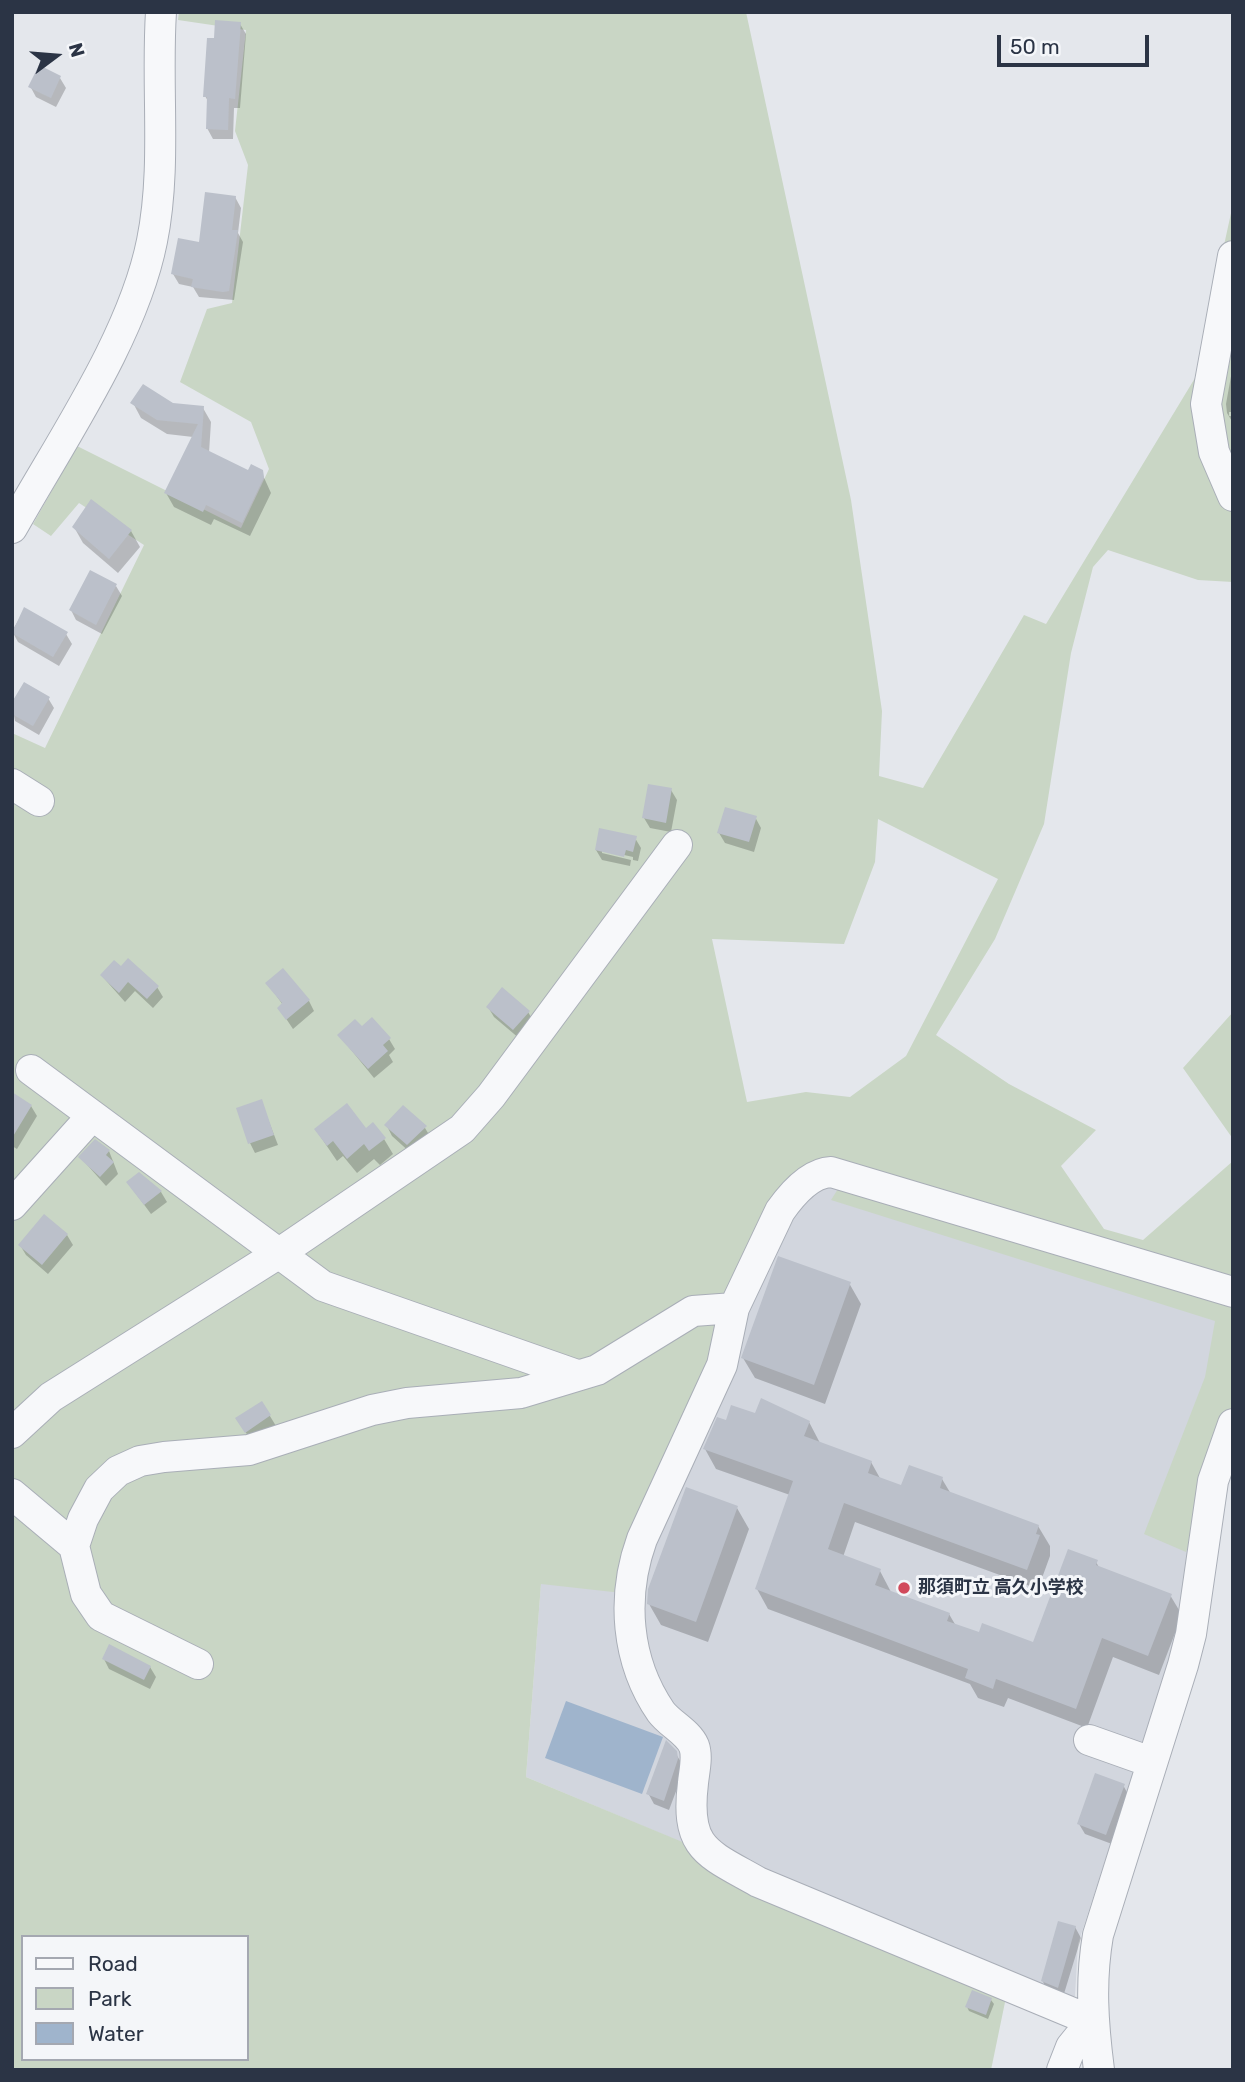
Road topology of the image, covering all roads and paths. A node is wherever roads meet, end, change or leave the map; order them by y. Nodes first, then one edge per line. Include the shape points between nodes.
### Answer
1 (161, 12) edge
2 (1233, 256) edge
3 (1233, 496) edge
4 (12, 528) edge
5 (12, 784) edge
6 (39, 801) dead end
7 (677, 845) dead end
8 (31, 1070) dead end
9 (92, 1116) junction
10 (12, 1205) edge
11 (281, 1252) junction
12 (1233, 1292) edge
13 (734, 1308) junction
14 (577, 1375) junction
15 (1233, 1424) edge
16 (12, 1433) edge
17 (12, 1494) edge
18 (74, 1546) junction
19 (198, 1664) dead end
20 (1089, 1740) dead end
21 (1151, 1762) junction
22 (1092, 2021) junction
23 (1062, 2070) edge
24 (1099, 2070) edge

1 - 4 street via 158,200 144,276 116,343
2 - 3 street via 1206,404 1214,452
5 - 6 street
7 - 11 street via 474,1117
8 - 9 street
9 - 10 street
9 - 11 street
11 - 14 street via 338,1294
11 - 16 street via 51,1396
12 - 13 street via 820,1172 780,1211
13 - 14 street via 693,1311 597,1370
13 - 22 street via 722,1365 638,1549 631,1569 628,1607 644,1684 663,1714 693,1743 696,1753 690,1810 698,1842 707,1853 758,1882
14 - 18 street via 521,1393 372,1410 248,1450 139,1461 118,1471 99,1489
15 - 21 street via 1213,1481 1191,1634
17 - 18 street
18 - 19 street via 86,1594 101,1616
20 - 21 street
21 - 22 street via 1098,1935 1091,1974
22 - 23 street via 1071,2047
22 - 24 street

